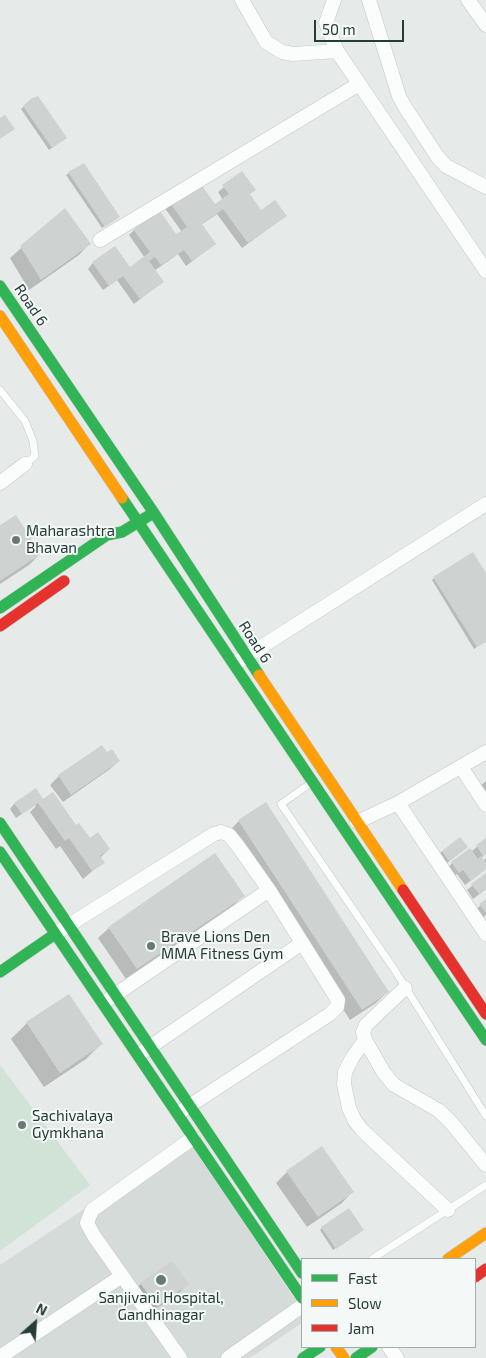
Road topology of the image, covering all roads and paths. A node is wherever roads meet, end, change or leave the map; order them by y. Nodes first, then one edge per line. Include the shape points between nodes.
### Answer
1 (242, 0) edge
2 (334, 0) edge
3 (369, 0) edge
4 (468, 0) edge
5 (486, 25) edge
6 (337, 52) junction
7 (360, 84) junction
8 (486, 187) edge
9 (100, 240) dead end
10 (486, 271) edge
11 (0, 286) edge
12 (0, 316) edge
13 (0, 390) edge
14 (25, 464) joint
15 (0, 483) edge
16 (486, 504) edge
17 (154, 513) junction
18 (139, 522) junction
19 (122, 532) junction
20 (112, 546) dead end
21 (72, 575) dead end
22 (0, 608) edge
23 (0, 626) edge
24 (246, 656) junction
25 (234, 664) junction
26 (486, 752) edge
27 (461, 767) junction
28 (312, 781) junction
29 (398, 803) junction
30 (486, 805) edge
31 (357, 822) junction
32 (0, 823) edge
33 (0, 852) edge
34 (269, 890) junction
35 (68, 925) junction
36 (56, 934) junction
37 (486, 934) edge
38 (302, 943) junction
39 (0, 972) edge
40 (405, 988) junction
41 (116, 995) junction
42 (102, 1004) junction
43 (486, 1014) edge
44 (365, 1040) junction
45 (486, 1040) edge
46 (150, 1046) junction
47 (137, 1055) junction
48 (190, 1106) junction
49 (176, 1114) junction
50 (486, 1116) edge
51 (192, 1138) junction
52 (486, 1165) edge
53 (486, 1185) edge
54 (448, 1210) junction
55 (486, 1234) edge
56 (285, 1247) junction
57 (273, 1255) junction
58 (374, 1258) edge
59 (450, 1258) edge
60 (301, 1271) edge
61 (122, 1276) junction
62 (299, 1286) edge
63 (301, 1307) edge
64 (318, 1348) edge
65 (370, 1348) edge
66 (390, 1348) edge
67 (355, 1354) edge
68 (0, 1357) edge
69 (180, 1358) edge
70 (228, 1358) edge
71 (303, 1358) edge
72 (398, 1358) edge

1 - 6 street via 266,42 282,52
2 - 6 street via 326,23
3 - 8 street via 405,107 446,166
4 - 5 street
6 - 7 street
7 - 9 street
7 - 10 street
11 - 17 street, Road 6
12 - 18 street, Road 6
13 - 14 lane via 25,421 33,441 36,456
14 - 15 street
16 - 24 street
17 - 18 street
17 - 24 street, Road 6
18 - 19 street
18 - 25 street, Road 6
19 - 20 street
19 - 22 street via 106,535
21 - 23 street
24 - 25 street
24 - 31 street, Road 6
25 - 28 street, Road 6
26 - 27 street
27 - 29 street
27 - 30 street
28 - 40 lane via 281,804
28 - 45 street, Road 6
29 - 31 street
29 - 37 street
31 - 43 street, Road 6
32 - 35 street
33 - 36 street
34 - 35 street via 229,835 221,832
34 - 38 street
34 - 41 street
35 - 36 street
35 - 41 street
36 - 39 street
36 - 42 street
38 - 46 street
38 - 48 street via 338,1000 336,1007
40 - 44 street via 366,1025 363,1032
40 - 50 lane
41 - 42 street
41 - 46 street
42 - 47 street
44 - 52 street via 394,1085 438,1110
44 - 54 street via 345,1072 344,1084 352,1115 363,1131
46 - 47 street
46 - 48 street
47 - 49 street
48 - 49 street
48 - 56 street
49 - 51 street
51 - 57 street
51 - 61 street via 92,1210 87,1223
53 - 54 lane
54 - 58 lane
55 - 59 street
56 - 57 lane
56 - 60 street
57 - 62 street
61 - 68 street
61 - 69 street
63 - 70 street
64 - 71 street
65 - 67 street
66 - 72 street

